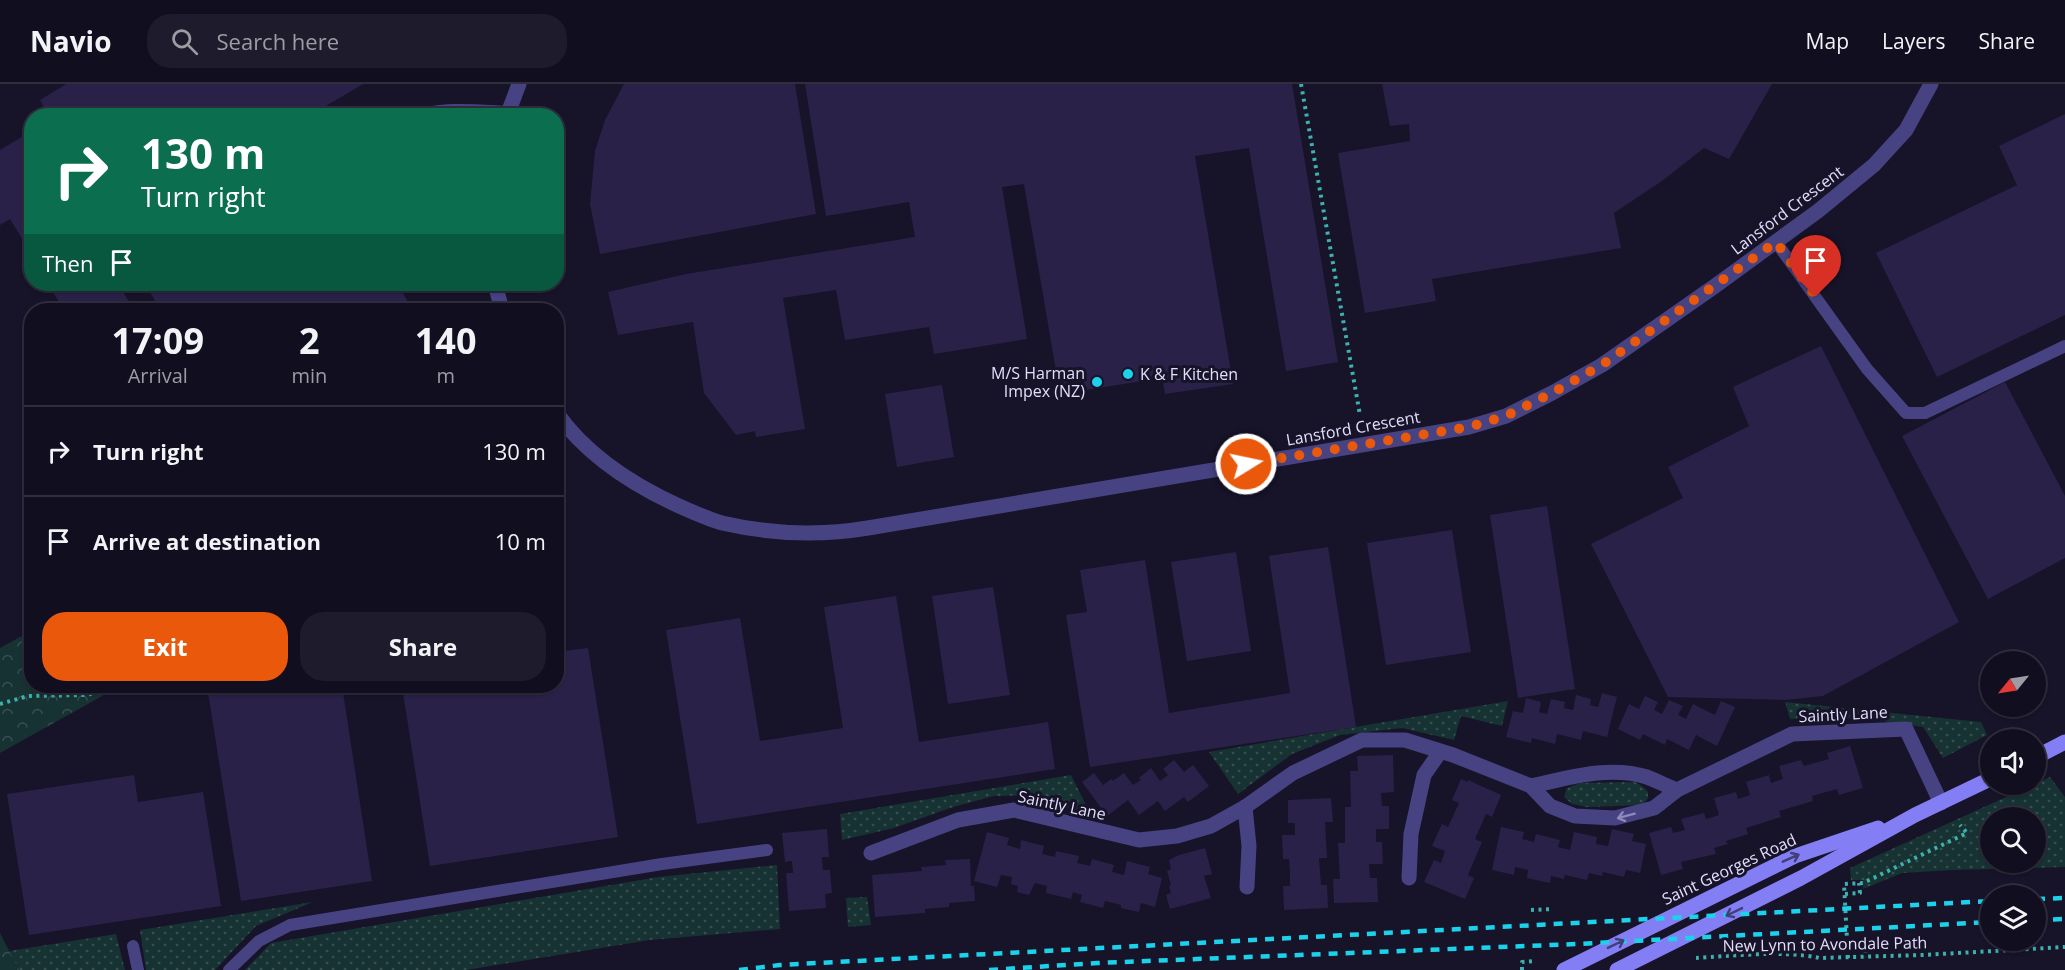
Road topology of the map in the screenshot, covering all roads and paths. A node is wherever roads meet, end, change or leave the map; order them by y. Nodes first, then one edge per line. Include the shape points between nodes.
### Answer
1 (519, 84) edge
2 (1301, 84) edge
3 (1931, 84) edge
4 (510, 108) edge
5 (1776, 242) junction
6 (2065, 346) edge
7 (1360, 416) dead end
8 (564, 424) edge
9 (92, 693) edge
10 (0, 704) edge
11 (2065, 742) edge
12 (1440, 752) junction
13 (2046, 752) edge
14 (1980, 784) edge
15 (1531, 786) junction
16 (1677, 790) junction
17 (1941, 803) junction
18 (1245, 807) junction
19 (1915, 815) junction
20 (1960, 825) dead end
21 (767, 850) dead end
22 (871, 853) dead end
23 (1409, 878) dead end
24 (1859, 883) junction
25 (1246, 887) dead end
26 (1845, 894) junction
27 (1553, 909) dead end
28 (1531, 910) dead end
29 (1847, 945) junction
30 (133, 946) dead end
31 (2065, 947) edge
32 (1866, 957) junction
33 (1692, 958) dead end
34 (1848, 958) junction
35 (1534, 961) dead end
36 (138, 970) edge
37 (230, 970) edge
38 (1522, 970) edge
39 (1564, 970) edge
40 (1617, 970) edge

1 - 4 street
2 - 7 path
3 - 5 street, Lansford Crescent via 1906,130 1874,165
5 - 6 lane via 1867,369 1906,412 1924,413
5 - 8 street, Lansford Crescent via 1602,365 1506,416 1469,427 836,533 754,529 692,512 620,474
9 - 10 path via 28,696
11 - 13 main road
12 - 15 street, Saintly Lane
12 - 18 street, Saintly Lane via 1405,740 1362,740 1293,773
12 - 23 street via 1424,775 1412,834
14 - 17 main road, Saint Georges Road
15 - 16 street via 1614,772 1645,777
16 -> 15 street, Saintly Lane via 1654,808 1615,819 1575,816 1550,806
16 - 17 street, Saintly Lane via 1792,734 1906,729
17 - 19 main road, Saint Georges Road
18 - 22 street, Saintly Lane via 1210,826 1177,836 1139,840 1014,810 958,820
18 - 25 street via 1249,846
39 -> 19 main road, Saint Georges Road via 1795,856
19 -> 40 main road, Saint Georges Road via 1802,879
20 - 24 path via 1967,833
21 - 37 lane via 290,925 259,941
24 - 26 path via 1845,884
24 - 26 path via 1860,893
26 - 29 path
27 - 28 path
29 - 32 path via 1865,945
29 - 34 path
30 - 36 lane
31 - 32 path, New Lynn to Avondale Path
32 - 34 path, New Lynn to Avondale Path
33 - 34 path, New Lynn to Avondale Path
35 - 38 path via 1522,962

